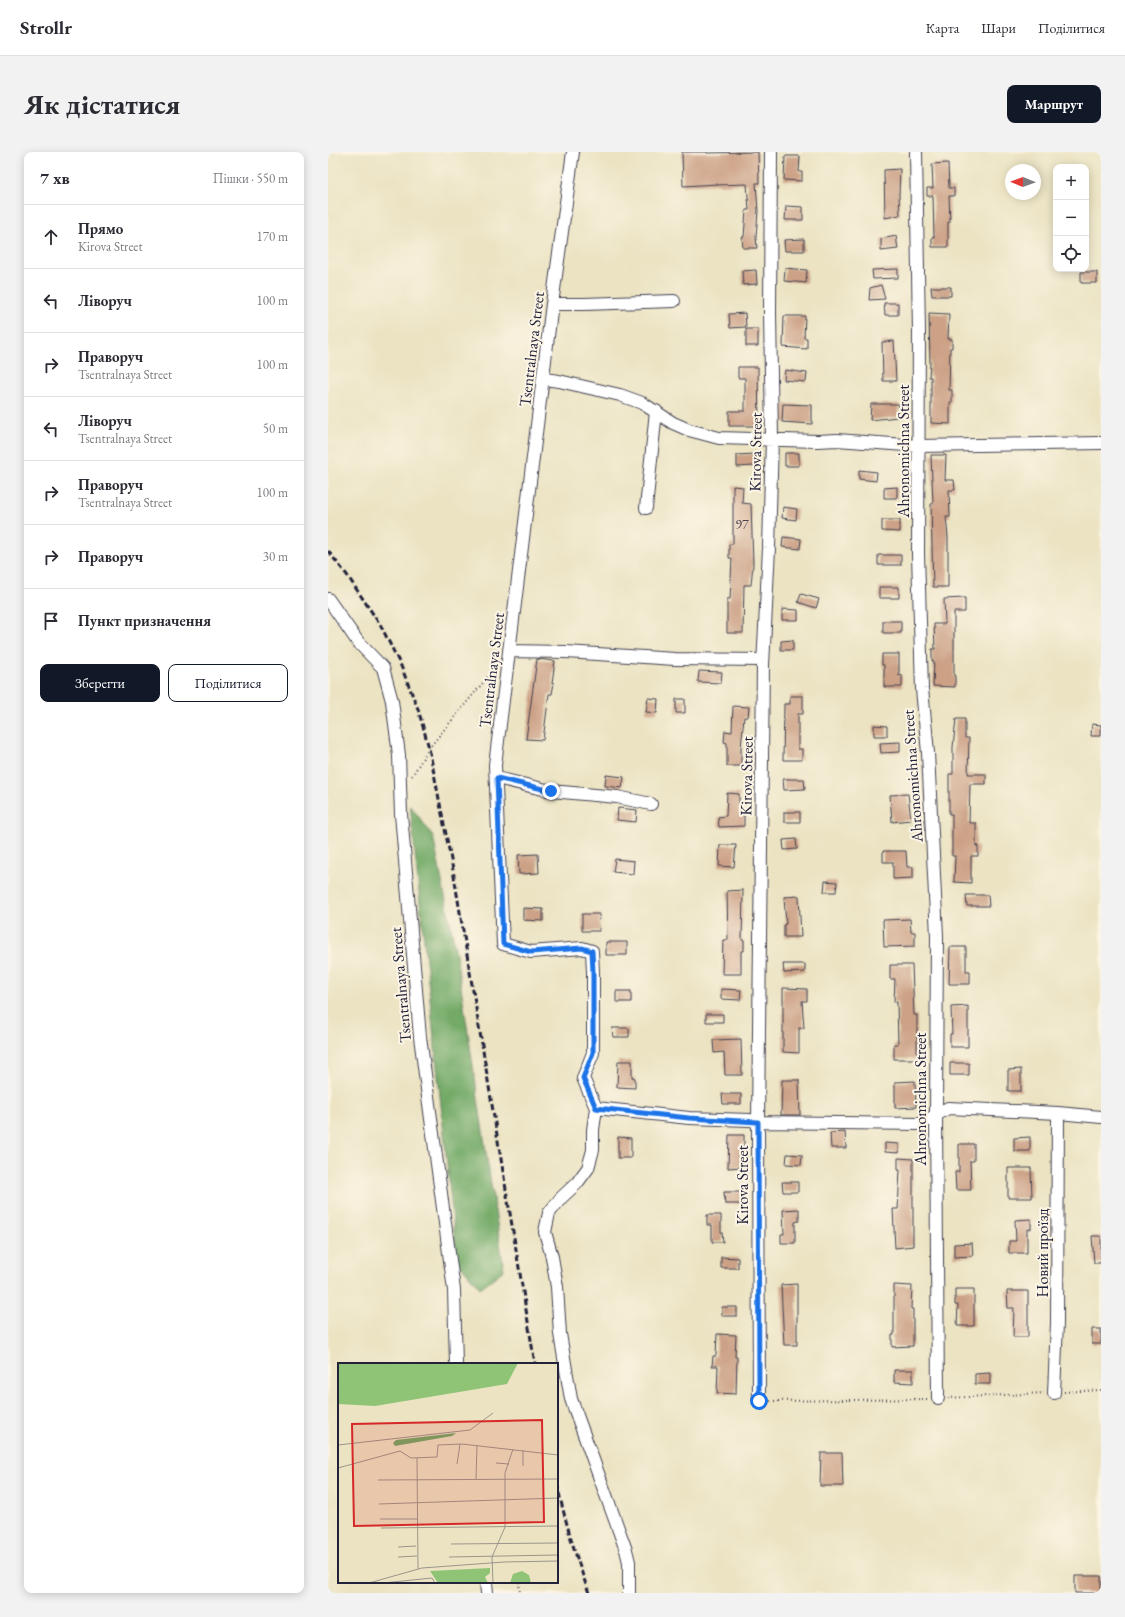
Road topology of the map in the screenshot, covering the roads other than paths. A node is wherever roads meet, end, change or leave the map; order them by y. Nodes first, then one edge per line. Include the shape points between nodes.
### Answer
1 (573, 152) edge
2 (771, 152) edge
3 (916, 152) edge
4 (674, 300) dead end
5 (552, 304) junction
6 (544, 379) junction
7 (656, 411) junction
8 (772, 438) junction
9 (1101, 443) edge
10 (919, 446) junction
11 (646, 508) dead end
12 (328, 599) edge
13 (509, 651) junction
14 (763, 660) junction
15 (497, 778) junction
16 (651, 804) dead end
17 (596, 1108) junction
18 (1058, 1113) junction
19 (936, 1114) junction
20 (1101, 1117) edge
21 (758, 1122) junction
22 (456, 1363) edge
23 (1054, 1393) road end
24 (938, 1398) road end
25 (759, 1401) road end
26 (486, 1583) edge
27 (487, 1593) edge
28 (629, 1593) edge

1 - 5 street, Tsentralnaya Street
2 - 8 street, Kirova Street
3 - 10 street, Ahronomichna Street
4 - 5 street
5 - 6 street, Tsentralnaya Street
6 - 7 street via 620,395
6 - 13 street, Tsentralnaya Street
7 - 8 street via 673,423 719,438
7 - 11 street
8 - 10 street
8 - 14 street, Kirova Street
9 - 10 street
10 - 19 street, Ahronomichna Street via 918,554 922,681 937,936
12 - 22 street, Tsentralnaya Street via 358,642 383,668 392,701 399,755 401,814 420,1037 454,1290
13 - 14 street via 676,659
13 - 15 street, Tsentralnaya Street via 495,765
14 - 21 street, Kirova Street
15 - 16 street via 551,791
15 - 17 street, Tsentralnaya Street via 503,944 531,952 582,948 592,951 593,1053 583,1078
17 - 21 street
17 - 28 street via 593,1150 588,1168 549,1213 545,1232 552,1257 560,1334 571,1399 626,1550 629,1562
18 - 19 street via 948,1108
18 - 20 street
18 - 23 street, Новий проїзд
19 - 21 street via 921,1124
19 - 24 street, Ahronomichna Street
21 - 25 street, Kirova Street
26 - 27 street

